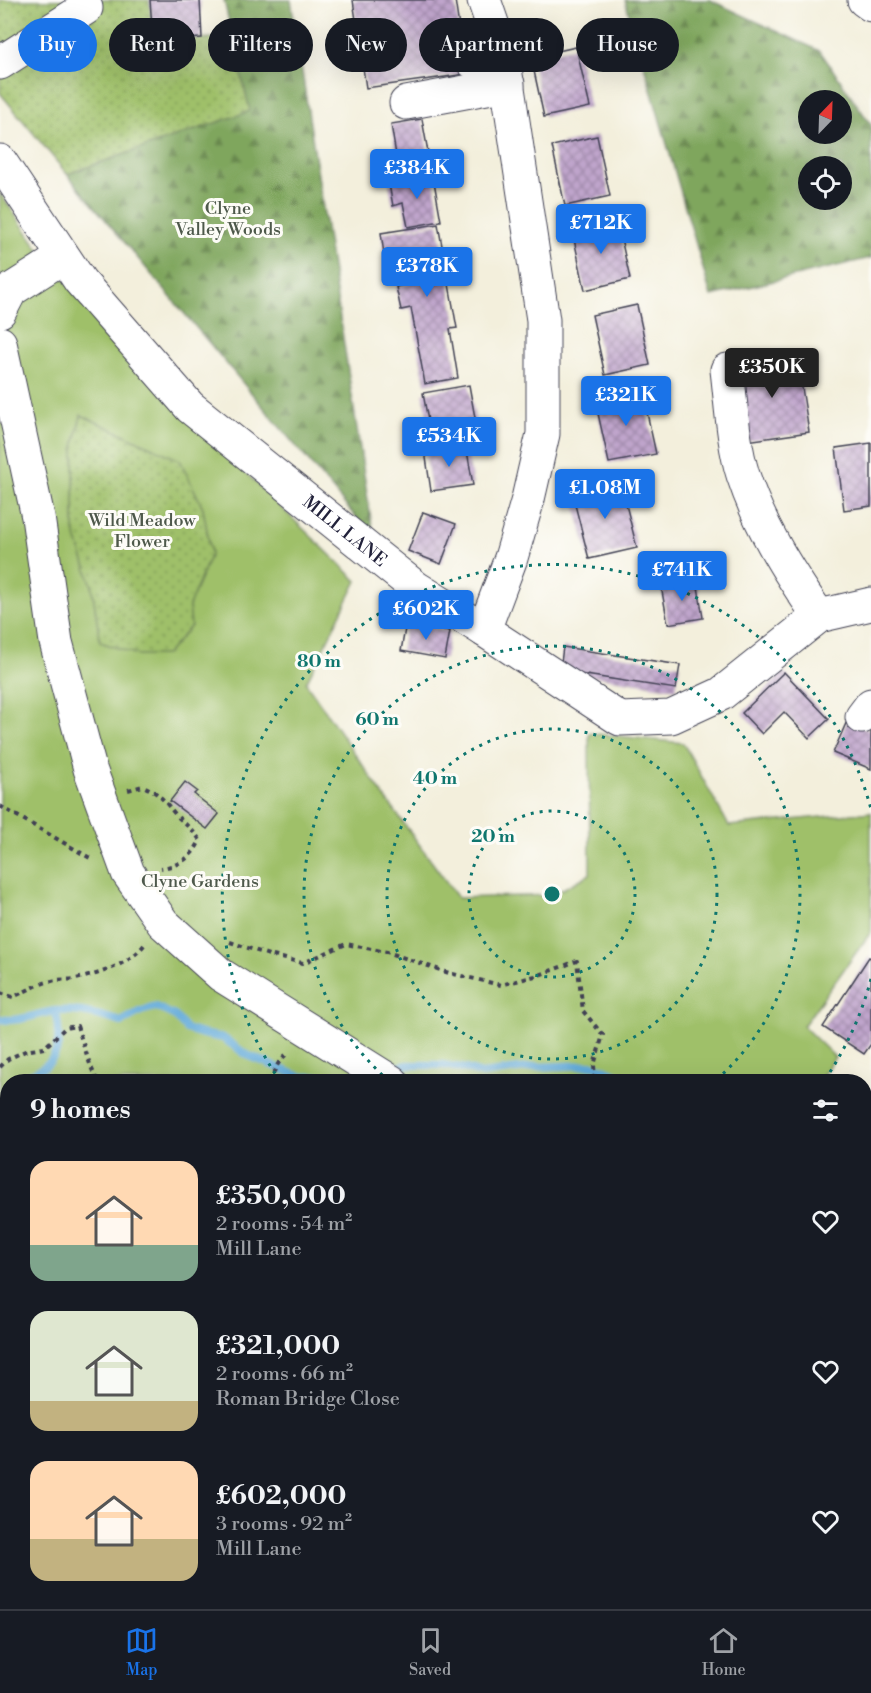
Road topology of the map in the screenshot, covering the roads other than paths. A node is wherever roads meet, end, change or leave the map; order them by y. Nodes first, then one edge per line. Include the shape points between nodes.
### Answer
1 (484, 0) edge
2 (864, 0) edge
3 (871, 5) edge
4 (86, 8) dead end
5 (490, 18) edge
6 (0, 63) edge
7 (500, 72) edge
8 (506, 72) edge
9 (406, 103) dead end
10 (0, 161) edge
11 (63, 256) junction
12 (0, 311) edge
13 (0, 343) edge
14 (727, 370) dead end
15 (871, 604) edge
16 (819, 616) junction
17 (484, 630) junction
18 (379, 1074) edge

1 - 5 street
2 - 3 street
4 - 6 street
7 - 9 street
8 - 17 street via 543,320 543,434 511,558
10 - 11 street, MILL LANE
11 - 12 street via 10,290
11 - 17 street, MILL LANE via 80,281 190,407 415,587
13 - 18 street via 38,518 56,642 90,769 126,868 163,923 221,975
14 - 16 street via 742,472 757,514 780,558
15 - 16 street, MILL LANE
16 - 17 street, MILL LANE via 722,694 671,717 651,718 620,719

